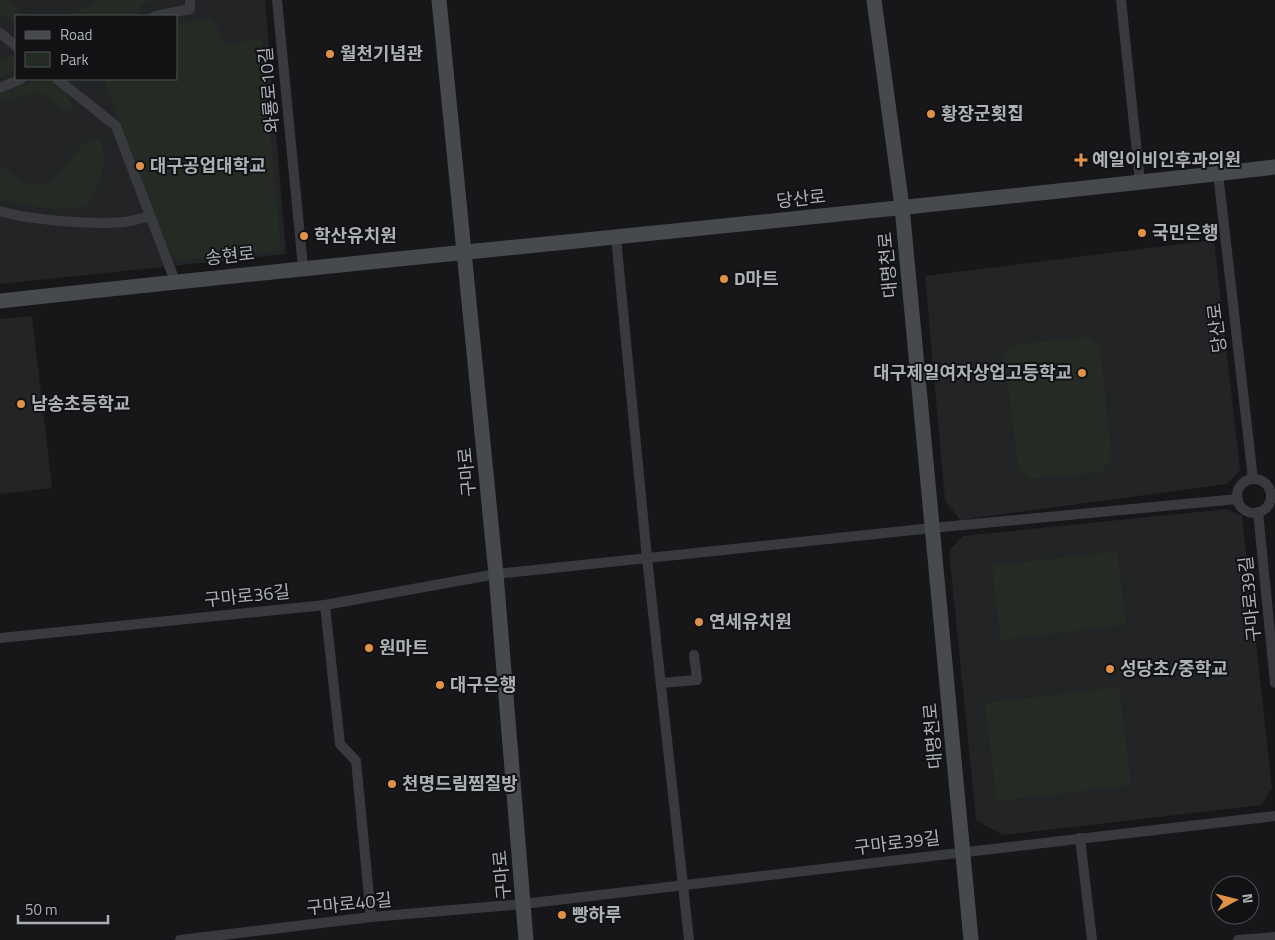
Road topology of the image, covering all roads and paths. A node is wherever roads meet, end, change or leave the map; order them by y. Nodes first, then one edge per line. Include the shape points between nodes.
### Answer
1 (190, 0) edge
2 (277, 0) edge
3 (439, 0) edge
4 (874, 0) edge
5 (1122, 0) edge
6 (161, 15) edge
7 (0, 33) edge
8 (15, 45) edge
9 (19, 80) edge
10 (58, 80) edge
11 (0, 88) edge
12 (1275, 166) edge
13 (1218, 173) junction
14 (1140, 182) junction
15 (902, 207) junction
16 (0, 211) edge
17 (150, 216) junction
18 (616, 238) junction
19 (465, 252) junction
20 (303, 267) junction
21 (175, 282) junction
22 (0, 301) edge
23 (1254, 479) junction
24 (1273, 494) edge
25 (1238, 499) junction
26 (1258, 512) junction
27 (932, 528) junction
28 (647, 558) junction
29 (496, 574) junction
30 (325, 605) junction
31 (0, 638) edge
32 (694, 655) dead end
33 (1275, 682) edge
34 (661, 683) junction
35 (1275, 816) edge
36 (1080, 838) junction
37 (962, 852) junction
38 (684, 885) junction
39 (523, 904) junction
40 (371, 917) junction
41 (1275, 937) edge
42 (180, 940) edge
43 (526, 940) edge
44 (689, 940) edge
45 (971, 940) edge
46 (1092, 940) edge
47 (1238, 940) edge

1 - 6 street via 190,9
2 - 20 street, 와룡로10길
3 - 19 main road, 구마로
4 - 15 main road, 대명천로
5 - 14 street
7 - 8 street
9 - 11 street
10 - 17 street via 116,126
12 - 13 main road, 당산로
13 - 14 main road, 당산로
13 - 23 street, 당산로
14 - 15 main road, 당산로
15 - 18 main road, 당산로
15 - 27 main road, 대명천로
16 - 17 street via 15,216 87,221 124,222
17 - 21 street
18 - 19 main road, 당산로
18 - 28 street
19 - 20 main road, 송현로
19 - 29 main road, 구마로
20 - 21 main road, 송현로
21 - 22 main road, 송현로
23 - 24 street via 1264,482
23 - 25 street via 1243,483
24 - 26 street via 1268,506
25 - 26 street via 1246,511
25 - 27 street
26 - 33 street, 구마로39길
27 - 28 street, 구마로36길
27 - 37 main road, 대명천로
28 - 29 street, 구마로36길
28 - 34 street
29 - 30 street, 구마로36길
29 - 39 main road, 구마로
30 - 31 street, 구마로36길
30 - 40 street via 340,744 356,761
32 - 34 street via 697,680
34 - 38 street
35 - 36 street, 구마로39길
36 - 37 street, 구마로39길
36 - 46 street
37 - 38 street, 구마로39길
37 - 45 main road, 대명천로
38 - 39 street, 구마로39길
38 - 44 street
39 - 40 street, 구마로40길
39 - 43 main road, 구마로
40 - 42 street, 구마로40길
41 - 47 street

